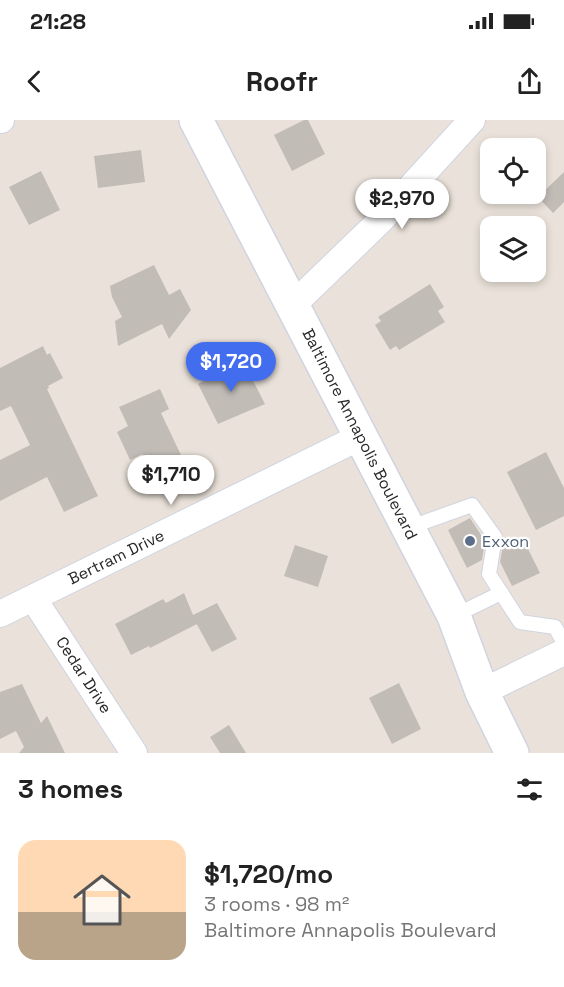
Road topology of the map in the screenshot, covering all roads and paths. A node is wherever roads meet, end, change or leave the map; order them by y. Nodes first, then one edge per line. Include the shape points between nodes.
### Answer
1 (196, 120) edge
2 (472, 120) edge
3 (294, 304) junction
4 (360, 437) junction
5 (408, 528) junction
6 (501, 593) junction
7 (33, 598) junction
8 (0, 614) edge
9 (454, 616) junction
10 (564, 643) edge
11 (564, 652) edge
12 (482, 692) junction
13 (134, 753) edge
14 (512, 753) edge

1 - 3 main road, Baltimore Annapolis Boulevard
2 - 3 street via 380,221
3 - 4 main road, Baltimore Annapolis Boulevard
4 - 5 main road, Baltimore Annapolis Boulevard
4 - 7 street, Bertram Drive
5 - 6 lane via 472,505 495,537 489,574
5 - 9 main road, Baltimore Annapolis Boulevard
6 - 9 lane
6 - 10 lane via 520,622 555,627
7 - 8 street, Bertram Drive
7 - 13 street, Cedar Drive
9 - 12 main road, Baltimore Annapolis Boulevard
11 - 12 street
12 - 14 main road, Baltimore Annapolis Boulevard

